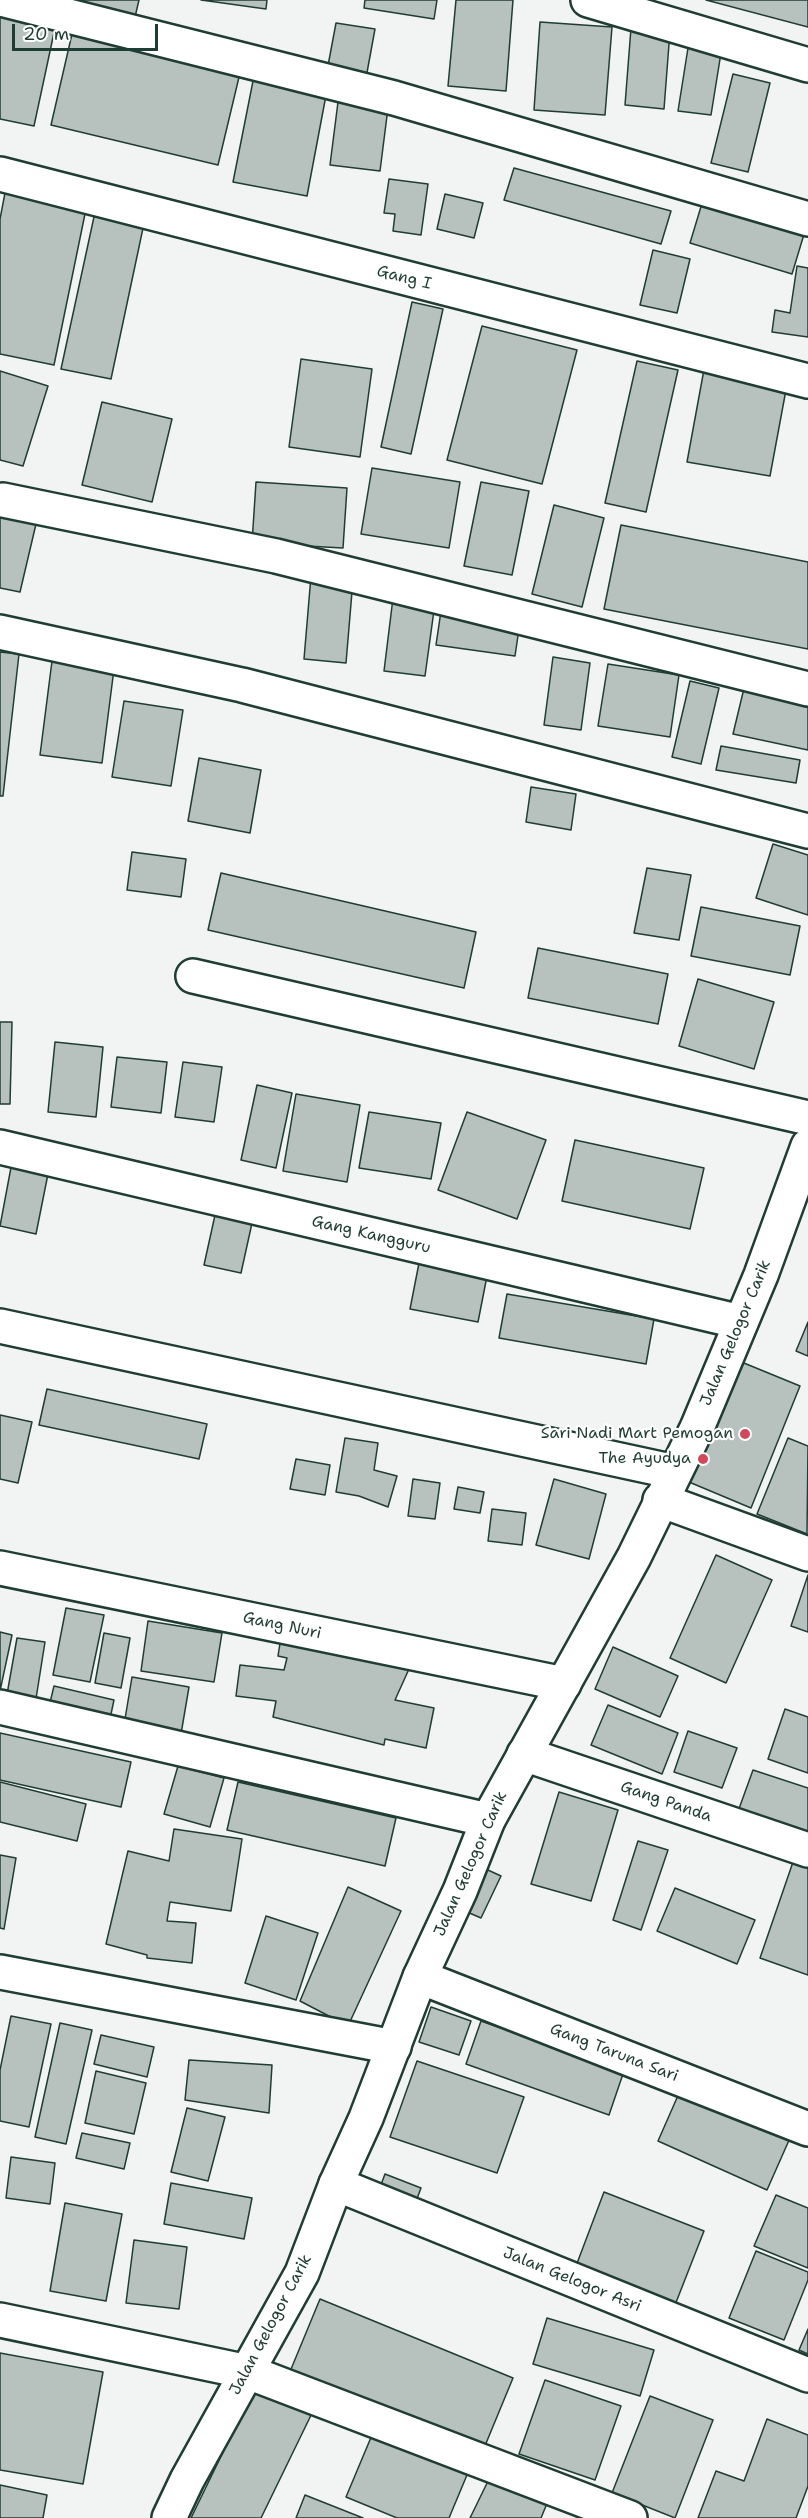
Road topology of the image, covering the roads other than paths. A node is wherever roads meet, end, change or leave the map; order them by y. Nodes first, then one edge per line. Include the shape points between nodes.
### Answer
1 (5, 0) edge
2 (588, 0) edge
3 (808, 65) edge
4 (0, 174) edge
5 (808, 219) edge
6 (808, 381) edge
7 (3, 500) dead end
8 (0, 633) edge
9 (808, 688) edge
10 (808, 831) edge
11 (193, 975) dead end
12 (808, 1118) edge
13 (808, 1146) edge
14 (0, 1147) edge
15 (801, 1192) edge
16 (741, 1322) junction
17 (0, 1326) edge
18 (675, 1472) junction
19 (660, 1500) junction
20 (808, 1554) edge
21 (0, 1568) edge
22 (564, 1684) junction
23 (0, 1707) edge
24 (524, 1754) junction
25 (488, 1820) junction
26 (808, 1850) edge
27 (0, 1972) edge
28 (420, 1977) junction
29 (394, 2046) junction
30 (808, 2129) edge
31 (336, 2184) junction
32 (0, 2320) edge
33 (248, 2372) junction
34 (808, 2375) edge
35 (169, 2518) edge
36 (630, 2518) edge

1 - 5 street via 394,98
2 - 3 street
4 - 6 street, Gang I
7 - 9 street via 276,556
8 - 10 street via 242,685
11 - 12 street
13 - 15 street, Jalan Gelogor Carik
14 - 16 street, Gang Kangguru
15 - 16 street, Jalan Gelogor Carik
16 - 18 street, Jalan Gelogor Carik
17 - 18 street
18 - 19 street, Jalan Gelogor Carik
19 - 20 street
19 - 22 street, Jalan Gelogor Carik via 634,1557
21 - 22 street, Gang Nuri
22 - 24 street, Jalan Gelogor Carik
23 - 25 street
24 - 25 street, Jalan Gelogor Carik
24 - 26 street, Gang Panda
25 - 28 street, Jalan Gelogor Carik
27 - 29 street
28 - 29 street, Jalan Gelogor Carik
28 - 30 street, Gang Taruna Sari
29 - 31 street, Jalan Gelogor Carik
31 - 33 street, Jalan Gelogor Carik via 302,2273
31 - 34 street, Jalan Gelogor Asri
32 - 33 street
33 - 35 street, Jalan Gelogor Carik
33 - 36 street

